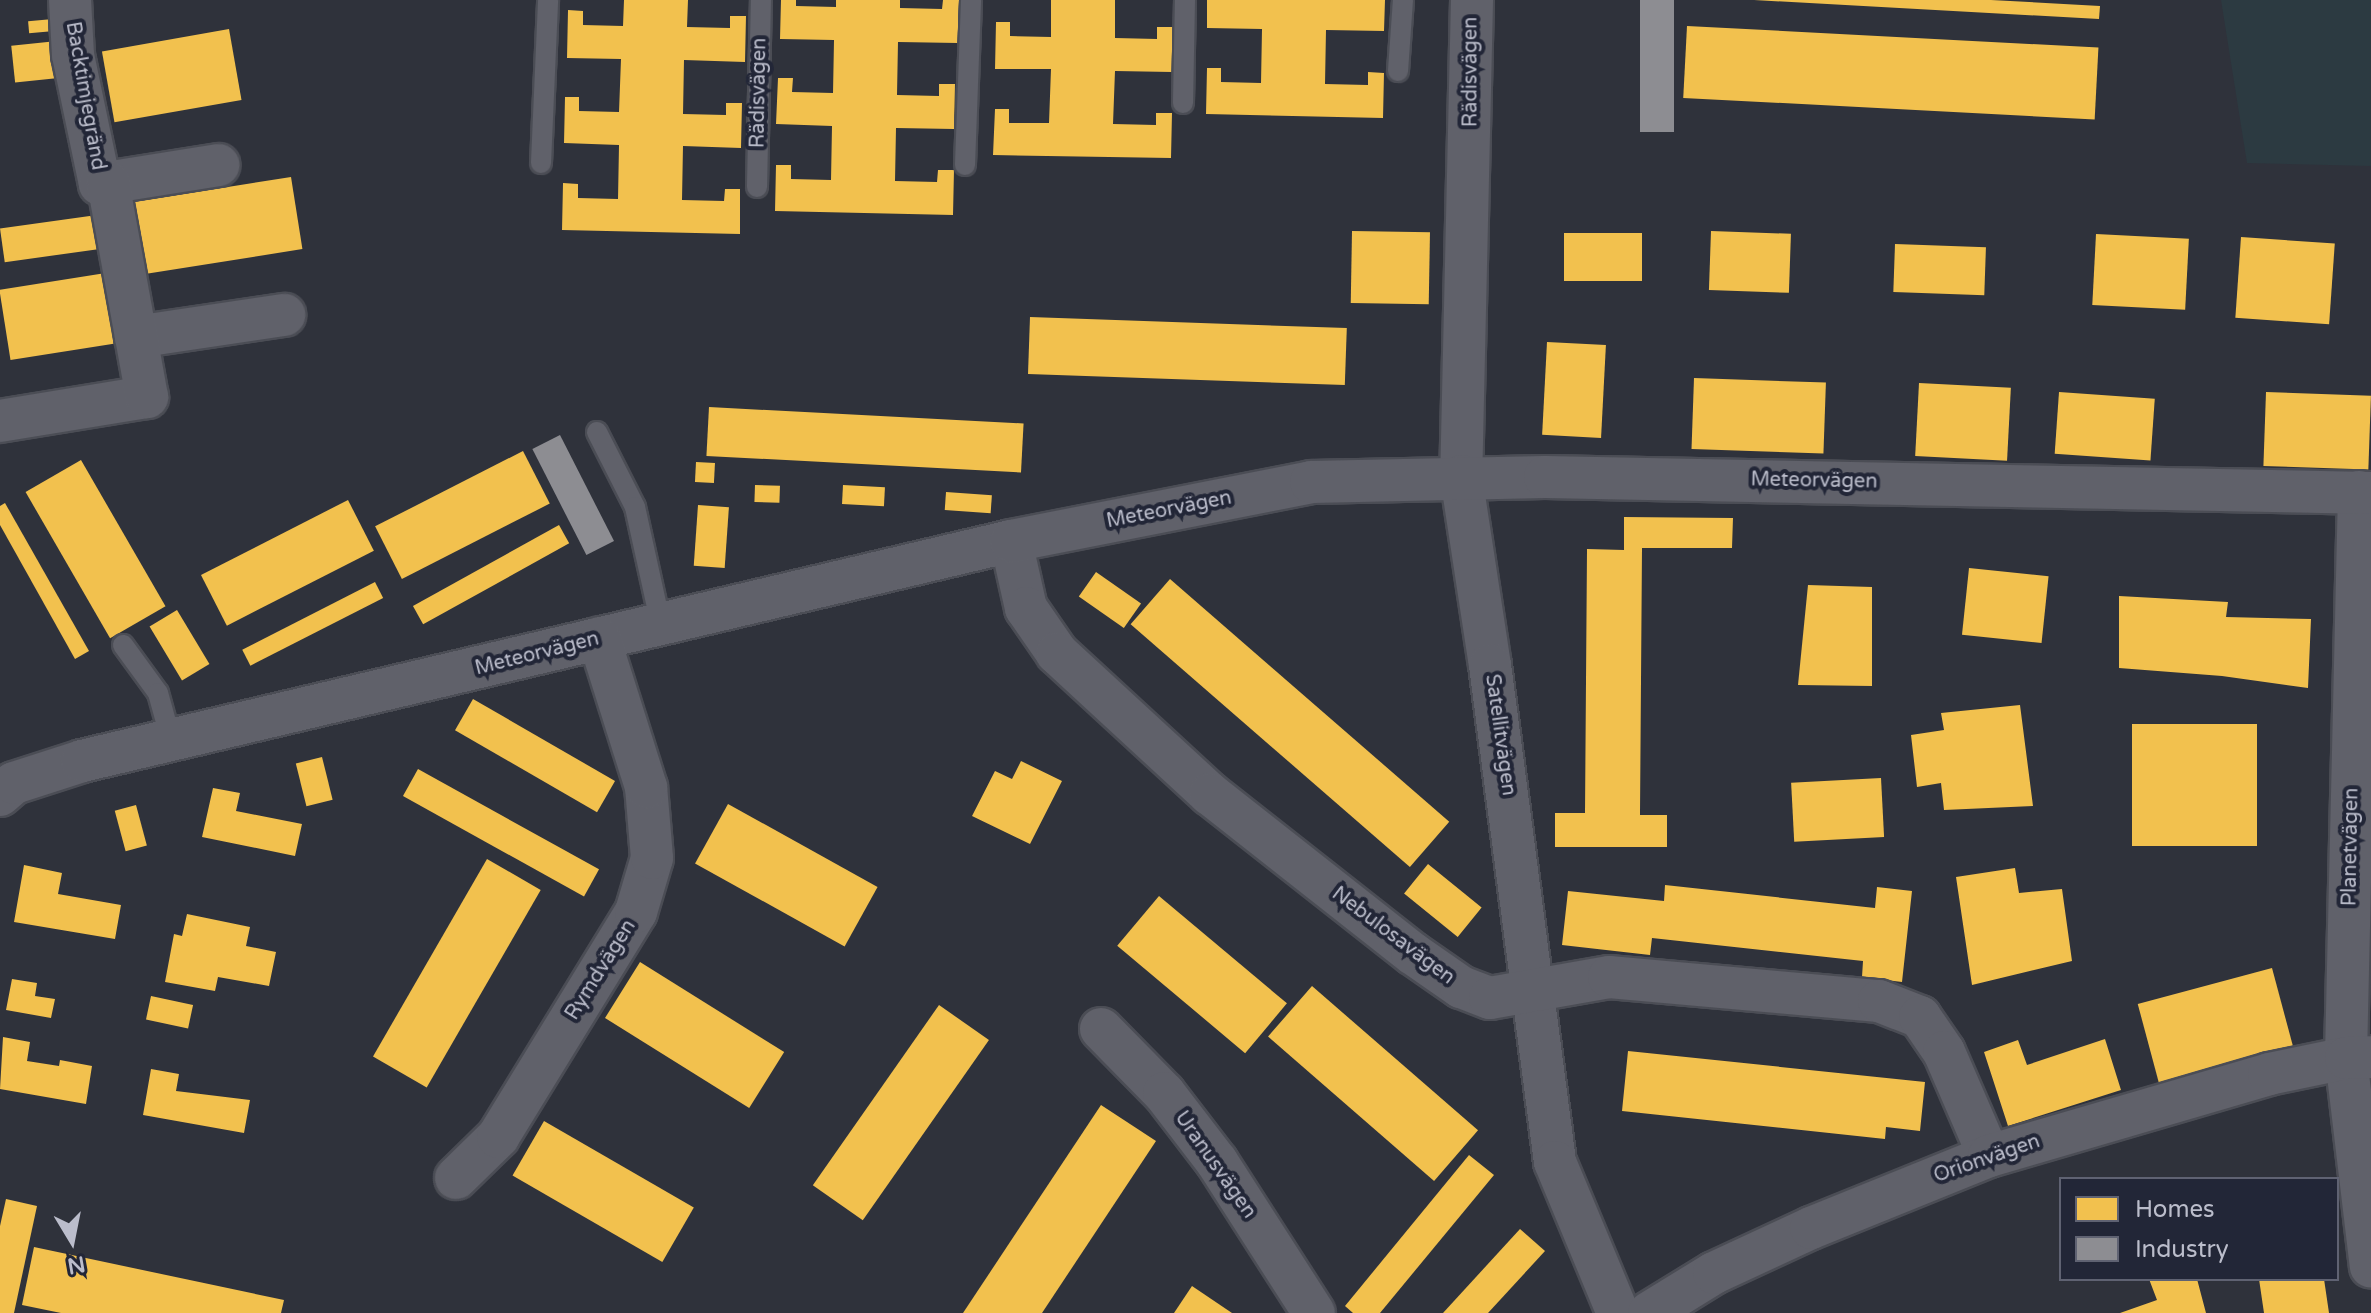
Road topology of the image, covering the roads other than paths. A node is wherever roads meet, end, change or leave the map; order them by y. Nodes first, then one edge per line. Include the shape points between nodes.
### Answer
1 (70, 0) edge
2 (548, 0) edge
3 (761, 0) edge
4 (971, 0) edge
5 (1185, 0) edge
6 (1403, 0) edge
7 (1472, 0) edge
8 (1398, 71) dead end
9 (1183, 103) dead end
10 (1471, 143) joint
11 (541, 163) dead end
12 (218, 165) dead end
13 (965, 165) dead end
14 (108, 182) junction
15 (757, 187) dead end
16 (284, 315) dead end
17 (136, 337) junction
18 (0, 421) edge
19 (597, 432) dead end
20 (1461, 476) junction
21 (2365, 492) edge
22 (1011, 541) junction
23 (661, 625) junction
24 (599, 638) junction
25 (123, 645) dead end
26 (171, 740) junction
27 (0, 795) edge
28 (1534, 992) junction
29 (1101, 1029) dead end
30 (2359, 1058) edge
31 (1989, 1156) junction
32 (456, 1178) dead end
33 (2371, 1267) edge
34 (1314, 1313) edge
35 (1618, 1313) edge
36 (1649, 1313) edge

1 - 14 street, Backtimjegränd via 73,55 100,184
2 - 11 lane
3 - 15 lane, Rädisvägen
4 - 13 lane
5 - 9 lane
6 - 8 lane
7 - 10 street, Rädisvägen
10 - 20 street, Satellitvägen
12 - 14 street, Backtimjegränd
14 - 17 street, Backtimjegränd
16 - 17 street
17 - 18 street, Backtimjegränd via 147,397
19 - 23 lane via 635,507
20 - 21 street, Meteorvägen
20 - 22 street, Meteorvägen via 1311,482
20 - 28 street, Satellitvägen
21 - 30 street, Planetvägen
22 - 23 street, Meteorvägen
22 - 28 street, Nebulosavägen via 1026,608 1057,653 1210,794 1461,987 1490,998
23 - 24 street, Meteorvägen
24 - 26 street, Meteorvägen
24 - 32 street, Rymdvägen via 646,787 652,858 636,912 620,939 498,1137
25 - 26 lane via 158,693
26 - 27 street, Meteorvägen via 82,761 14,783
28 - 31 street, Nebulosavägen via 1609,977 1879,1001 1920,1017 1944,1052
28 - 35 street, Satellitvägen via 1555,1162
29 - 34 street, Uranusvägen via 1164,1093 1217,1162
30 - 31 street, Orionvägen via 2174,1099
30 - 33 street
31 - 36 street, Orionvägen via 1783,1241 1714,1273

